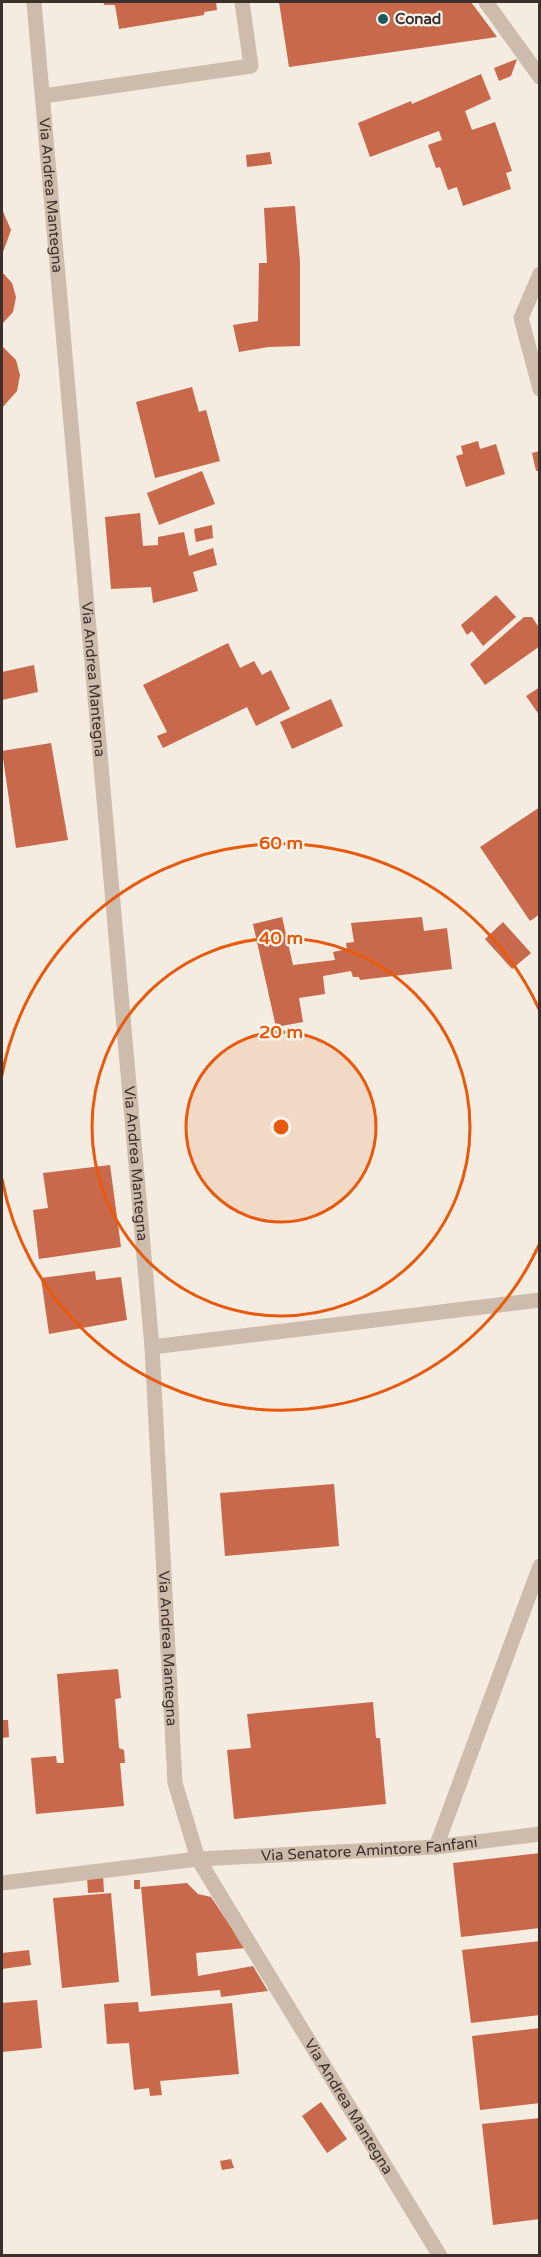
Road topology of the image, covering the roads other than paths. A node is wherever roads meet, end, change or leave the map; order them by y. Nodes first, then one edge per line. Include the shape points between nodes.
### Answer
1 (34, 2) edge
2 (242, 2) edge
3 (486, 2) edge
4 (540, 77) edge
5 (43, 96) junction
6 (540, 274) edge
7 (540, 388) edge
8 (540, 1300) edge
9 (152, 1347) junction
10 (540, 1566) edge
11 (540, 1833) edge
12 (436, 1847) junction
13 (198, 1858) junction
14 (2, 1883) edge
15 (440, 2256) edge

1 - 5 street, Via Andrea Mantegna
2 - 5 street via 251,66
3 - 4 street
5 - 9 street, Via Andrea Mantegna
6 - 7 street via 521,318
8 - 9 street
9 - 13 street, Via Andrea Mantegna via 175,1783
10 - 12 street
11 - 12 street, Via Senatore Amintore Fanfani
12 - 13 street, Via Senatore Amintore Fanfani
13 - 14 street, Via Senatore Amintore Fanfani
13 - 15 street, Via Andrea Mantegna

